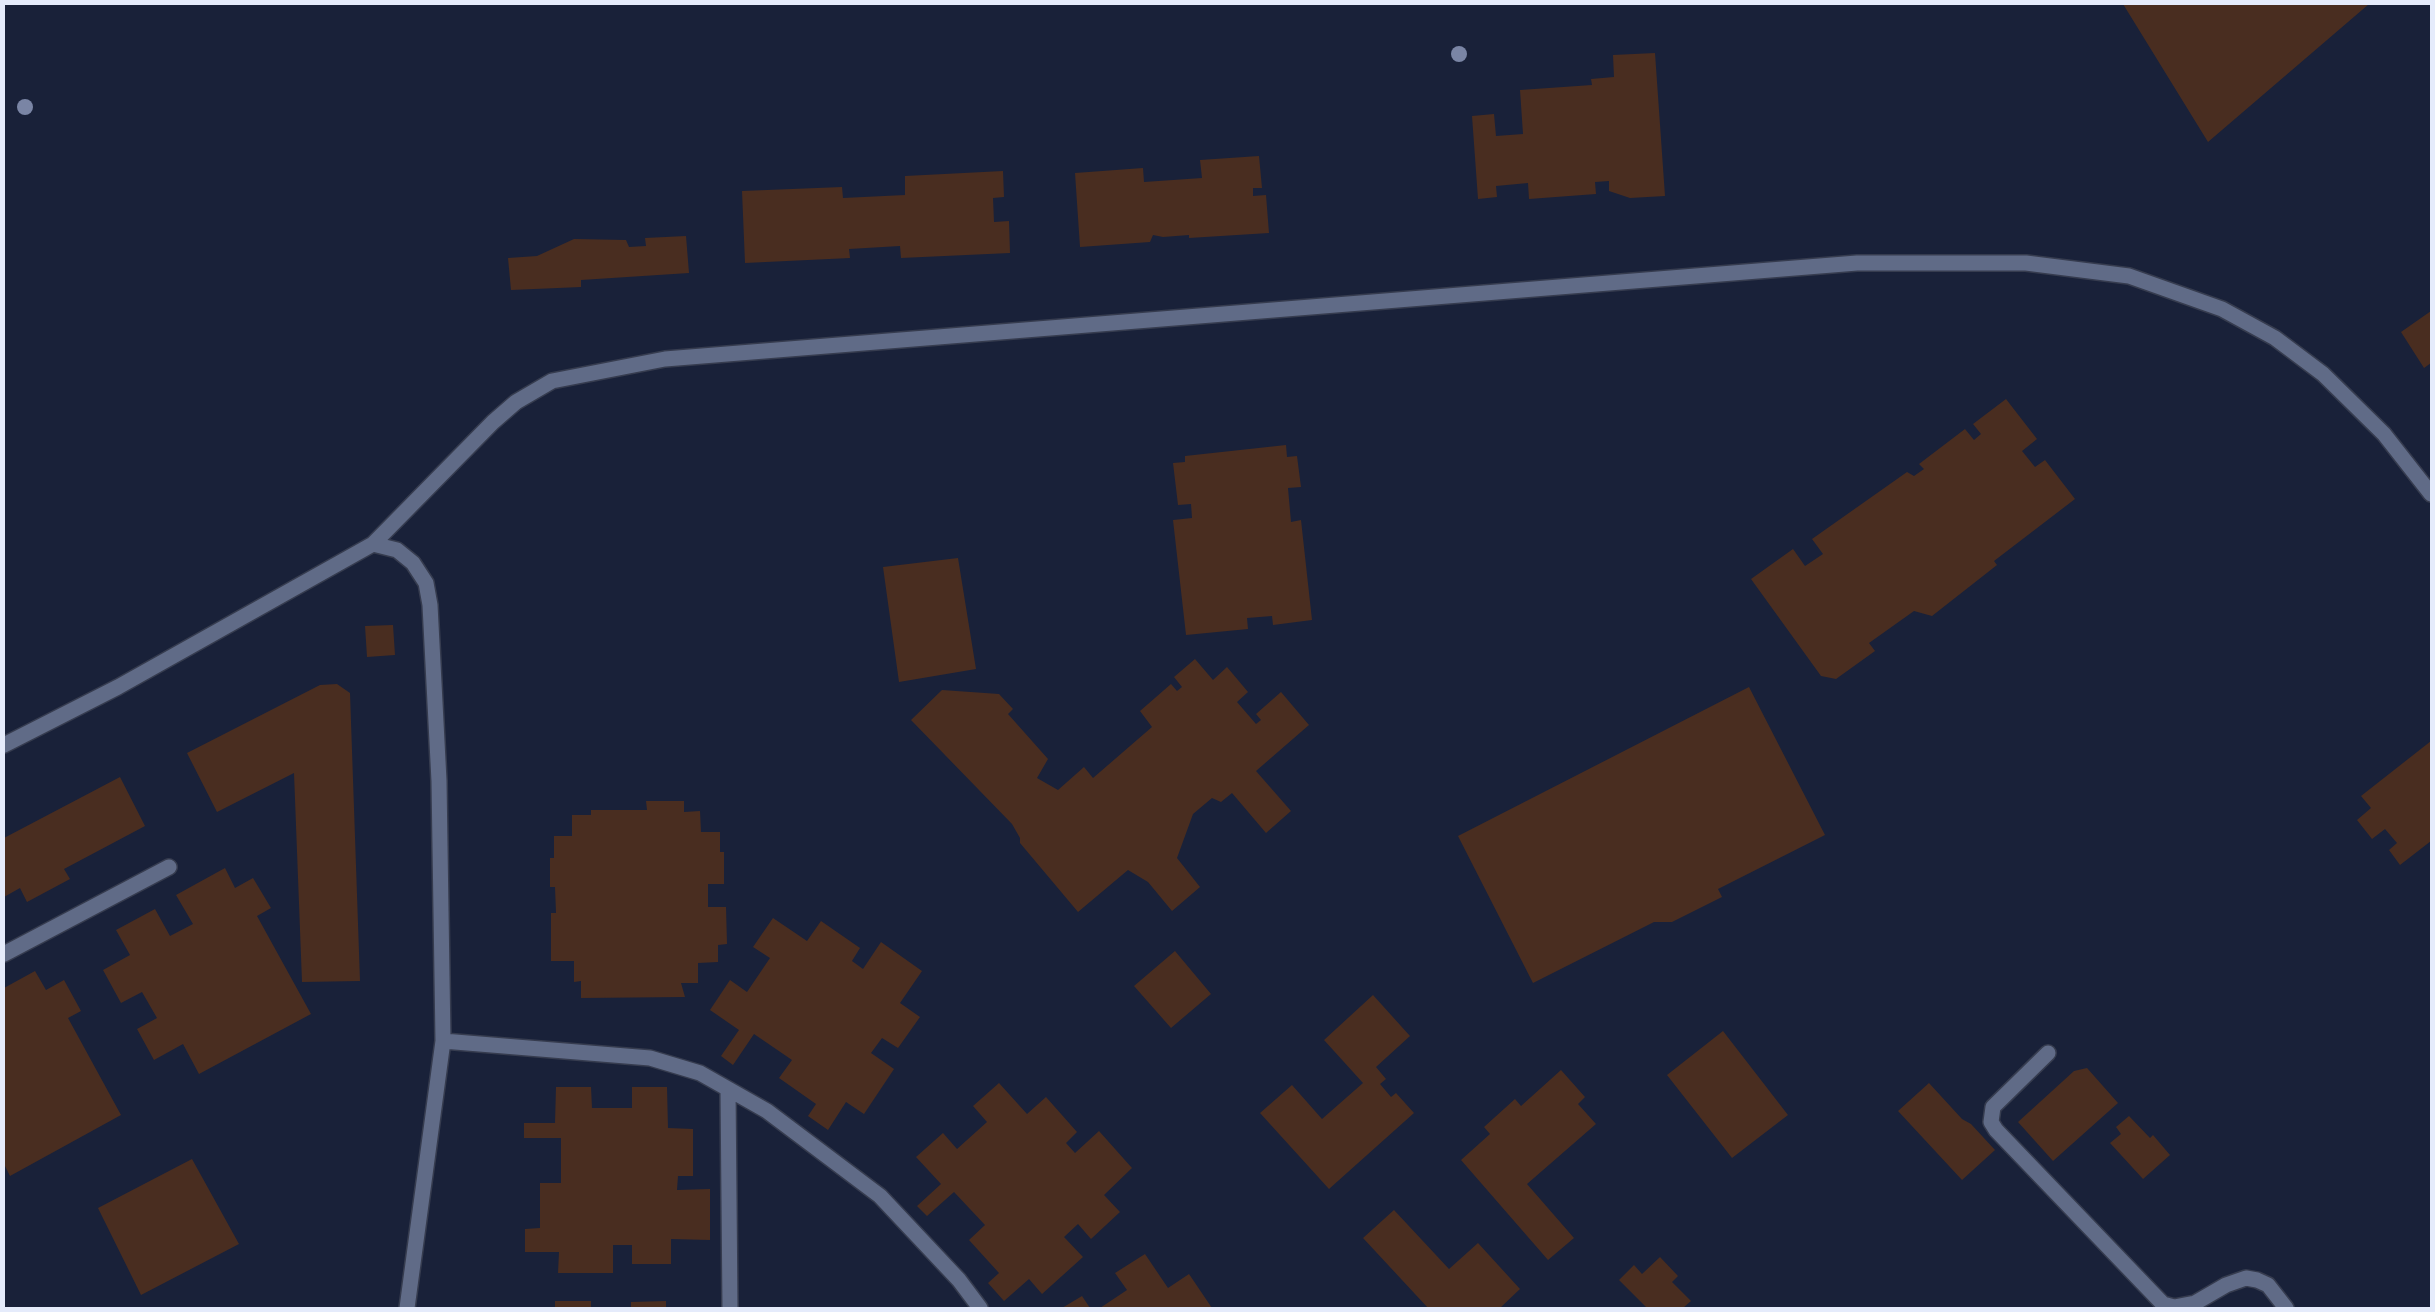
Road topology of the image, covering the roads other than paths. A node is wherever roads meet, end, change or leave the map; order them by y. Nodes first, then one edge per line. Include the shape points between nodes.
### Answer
1 (2431, 494) edge
2 (373, 544) junction
3 (4, 745) edge
4 (169, 867) dead end
5 (4, 954) edge
6 (443, 1040) junction
7 (2048, 1053) dead end
8 (728, 1089) junction
9 (407, 1308) edge
10 (730, 1308) edge
11 (980, 1308) edge
12 (2286, 1308) edge

1 - 2 street via 2384,434 2323,374 2275,338 2222,309 2129,276 2026,263 1857,263 665,359 552,381 534,390 493,422
2 - 3 street via 118,687
2 - 6 street via 397,550 414,563 426,582 430,605 439,781
4 - 5 street
6 - 8 street via 650,1058 700,1073
6 - 9 street
7 - 12 street via 1993,1107 1991,1122 1996,1130 2163,1304 2174,1307 2195,1303 2226,1285 2246,1278 2268,1285
8 - 10 street
8 - 11 street via 798,1133 880,1196 959,1280

